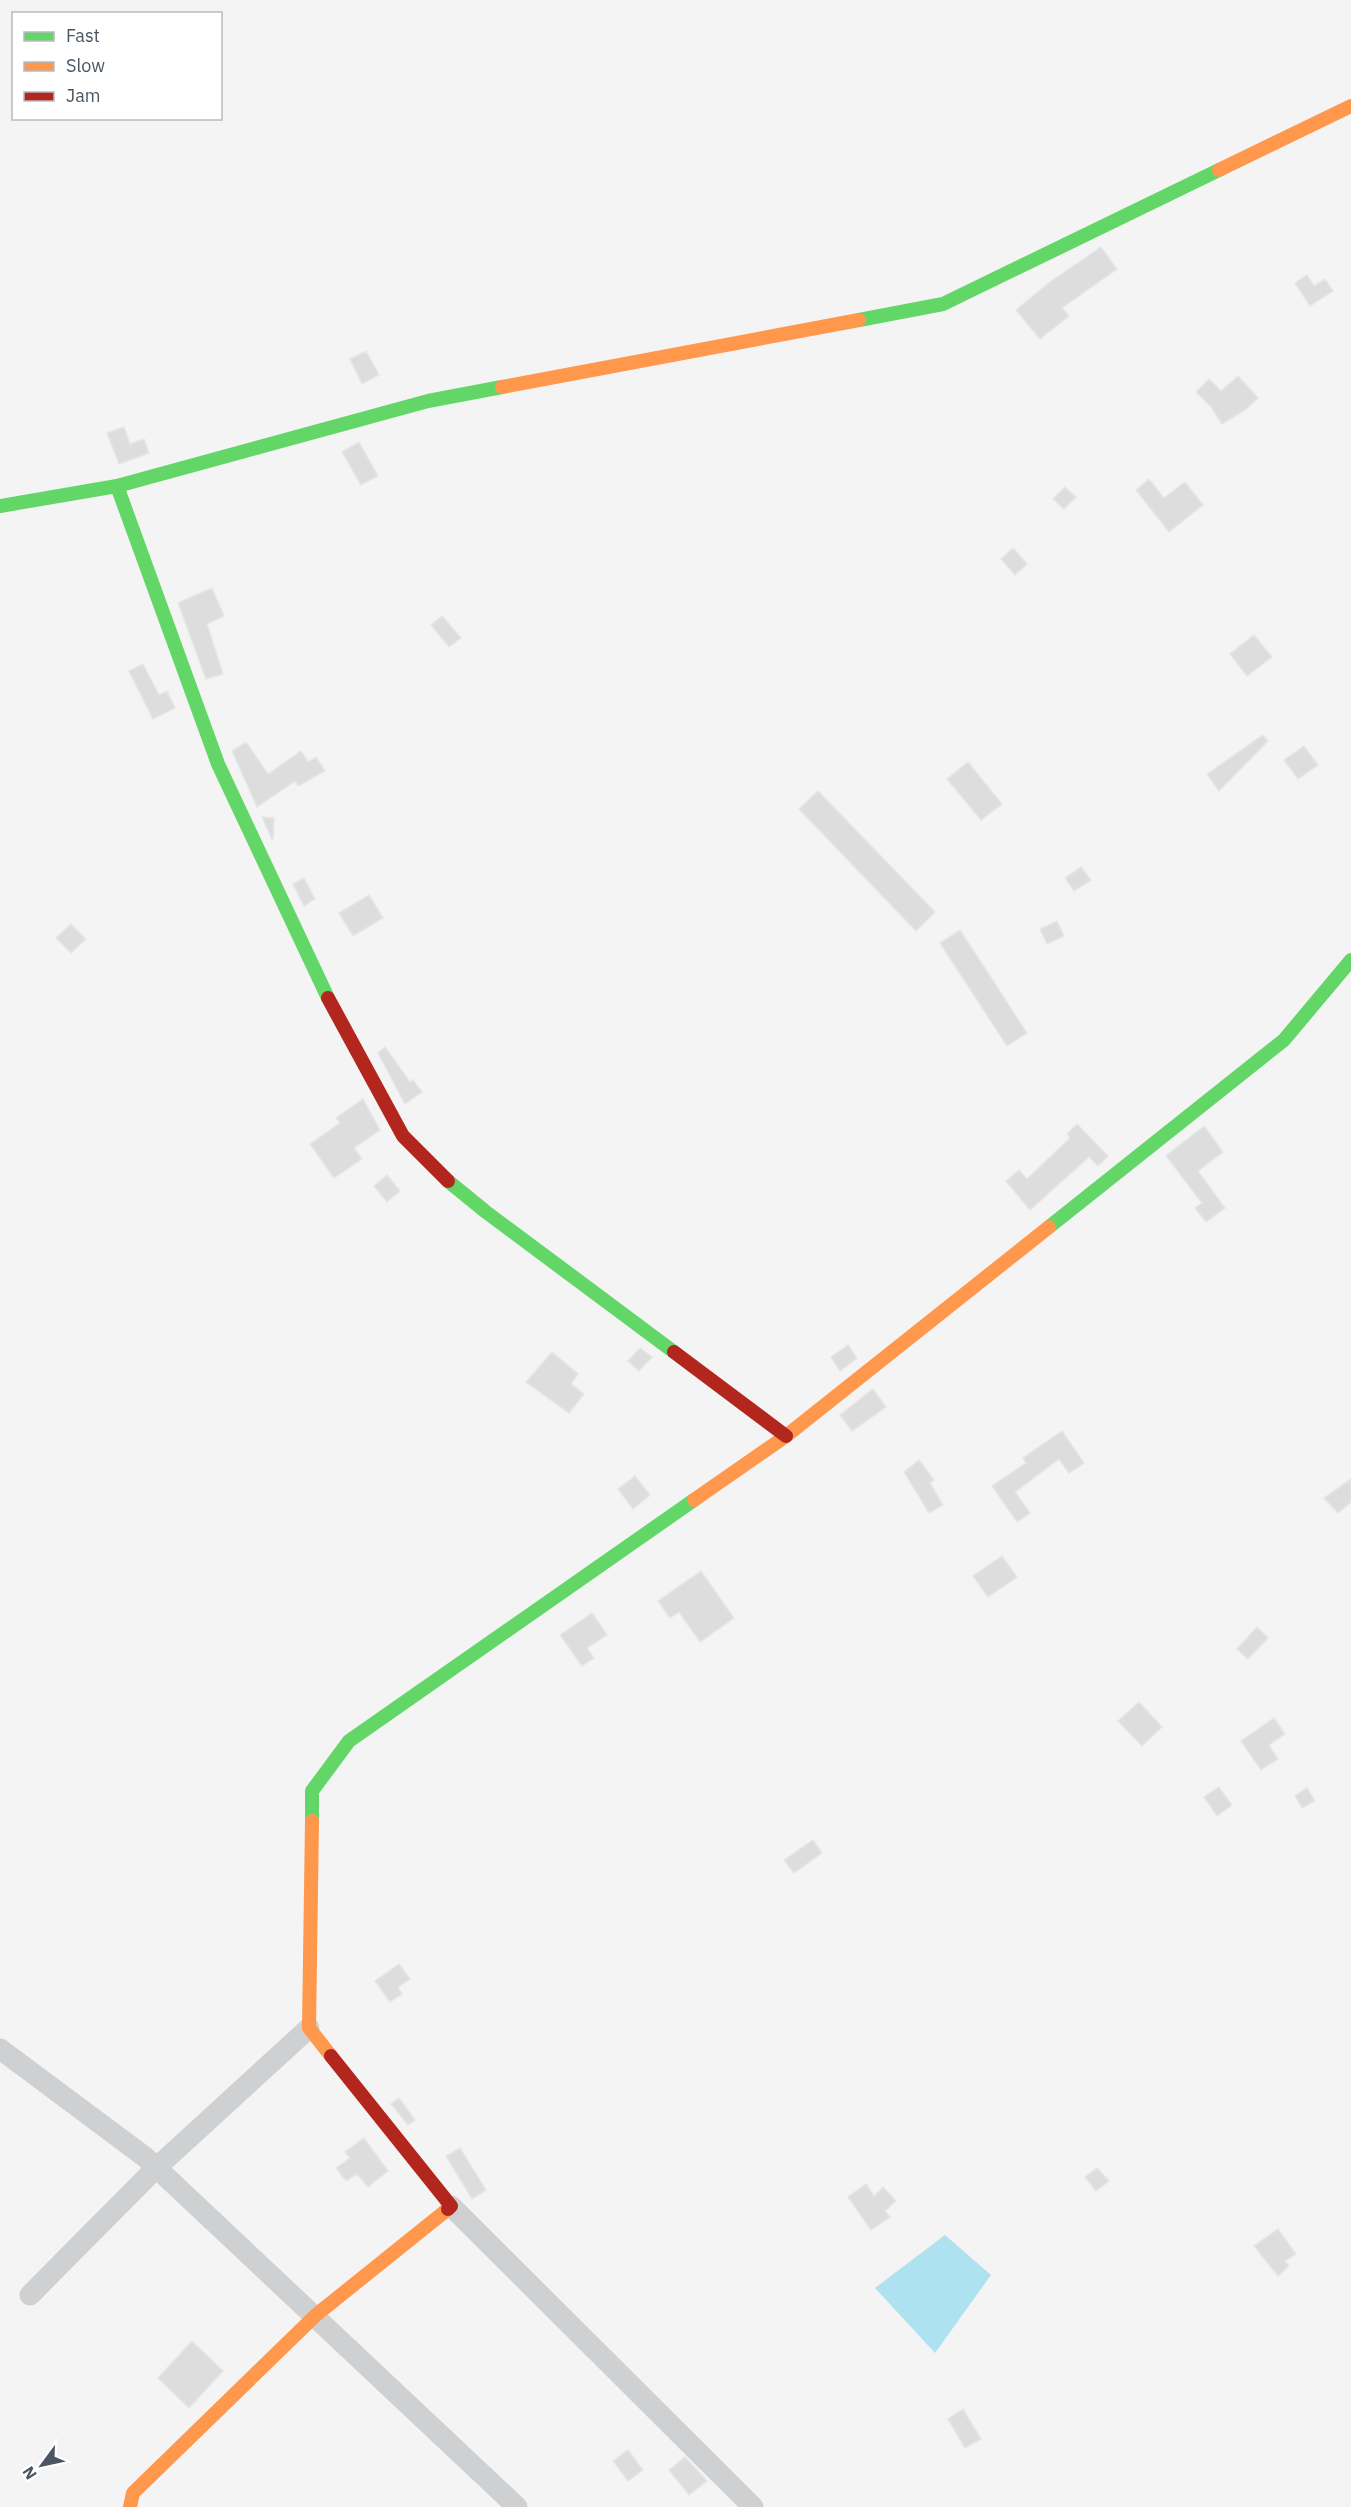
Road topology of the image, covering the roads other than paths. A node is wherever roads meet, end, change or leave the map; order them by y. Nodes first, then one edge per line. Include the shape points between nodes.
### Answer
1 (1351, 106) edge
2 (117, 486) junction
3 (0, 506) edge
4 (1351, 960) edge
5 (786, 1436) junction
6 (309, 2028) junction
7 (0, 2049) edge
8 (155, 2169) junction
9 (451, 2206) junction
10 (30, 2295) dead end
11 (316, 2316) junction
12 (130, 2507) edge
13 (517, 2507) edge
14 (753, 2507) edge

1 - 2 street via 943,304 428,401
2 - 3 street
2 - 5 street via 218,764 326,992 403,1136 479,1209
4 - 5 street via 1284,1040
5 - 6 street via 349,1741 312,1791
6 - 8 street
6 - 9 street
7 - 8 street via 145,2157
8 - 10 street
8 - 11 street
9 - 11 street
9 - 14 street
11 - 12 street via 133,2493
11 - 13 street

